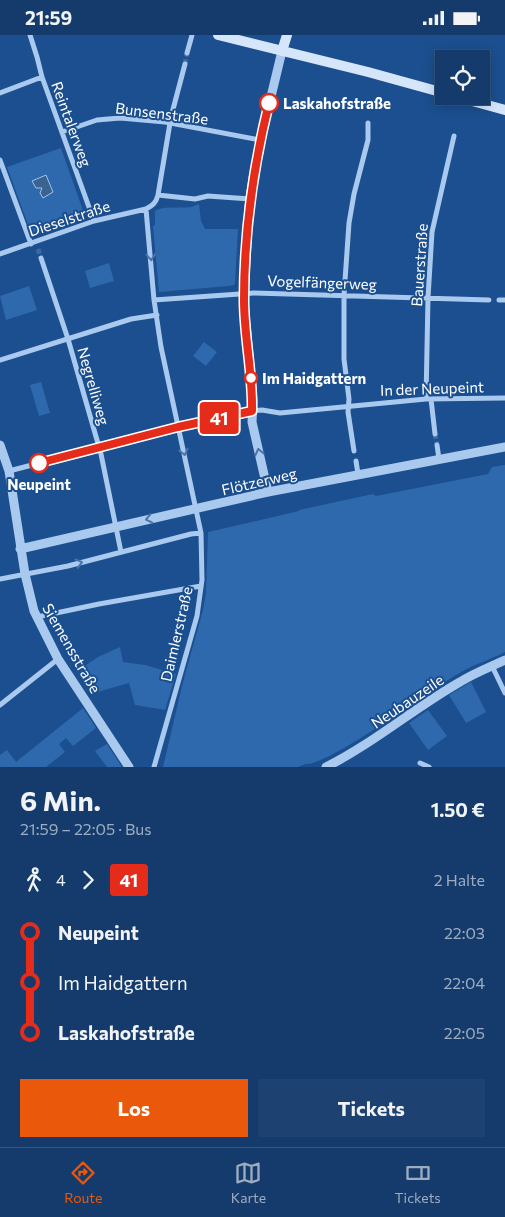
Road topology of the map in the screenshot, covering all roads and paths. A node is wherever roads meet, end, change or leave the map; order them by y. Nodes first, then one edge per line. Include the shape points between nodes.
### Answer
1 (30, 35) edge
2 (192, 35) edge
3 (218, 35) edge
4 (286, 35) edge
5 (282, 51) junction
6 (187, 53) tunnel mouth
7 (185, 64) tunnel mouth
8 (42, 77) junction
9 (435, 91) edge
10 (0, 93) edge
11 (487, 105) edge
12 (505, 110) edge
13 (170, 123) junction
14 (368, 123) dead end
15 (62, 132) junction
16 (454, 136) dead end
17 (260, 140) junction
18 (0, 160) edge
19 (158, 195) junction
20 (250, 199) junction
21 (146, 209) junction
22 (94, 221) junction
23 (35, 244) junction
24 (0, 255) edge
25 (41, 258) tunnel mouth
26 (245, 293) junction
27 (344, 295) junction
28 (428, 298) junction
29 (154, 300) junction
30 (489, 300) dead end
31 (157, 315) junction
32 (68, 339) junction
33 (0, 360) edge
34 (505, 398) edge
35 (428, 399) junction
36 (349, 406) junction
37 (252, 411) junction
38 (178, 427) junction
39 (435, 435) tunnel mouth
40 (0, 445) edge
41 (437, 445) tunnel mouth
42 (99, 447) junction
43 (505, 447) edge
44 (354, 451) dead end
45 (439, 459) junction
46 (356, 461) dead end
47 (9, 471) junction
48 (358, 474) junction
49 (268, 492) junction
50 (197, 509) junction
51 (116, 527) junction
52 (201, 533) junction
53 (20, 549) junction
54 (121, 552) junction
55 (25, 574) junction
56 (0, 579) edge
57 (201, 586) junction
58 (37, 617) junction
59 (58, 659) junction
60 (505, 660) edge
61 (492, 666) junction
62 (505, 693) edge
63 (0, 705) edge
64 (420, 763) dead end
65 (129, 767) edge
66 (154, 767) edge
67 (326, 767) edge
68 (429, 767) edge

1 - 8 street, Reintalerweg
2 - 6 street
3 - 5 main road
4 - 5 main road
5 - 9 main road
5 - 17 street
7 - 13 street
8 - 10 street
8 - 15 street, Reintalerweg
11 - 12 main road
13 - 15 street, Bunsenstraße via 108,118
13 - 17 street, Bunsenstraße
13 - 19 street
14 - 27 street via 368,140 349,223
15 - 22 street, Reintalerweg
16 - 28 street, Bauerstraße via 432,232
17 - 20 street
18 - 23 street
19 - 20 street
19 - 21 street
20 - 26 street
21 - 22 street, Dieselstraße
21 -> 29 street, Daimlerstraße
22 - 23 street, Dieselstraße
23 - 24 street, Dieselstraße
25 - 32 street, Negrelliweg
26 - 27 street, Vogelfängerweg
26 - 29 street, Vogelfängerweg
26 - 37 street
27 - 28 street, Vogelfängerweg
27 - 36 street via 343,350
28 - 30 street, Vogelfängerweg
28 - 35 street, Bauerstraße
29 - 31 street, Daimlerstraße
31 - 32 street via 131,319
31 - 38 street, Daimlerstraße
32 - 33 street
32 - 42 street, Negrelliweg
34 - 35 street, In der Neupeint
35 - 36 street, In der Neupeint
35 - 39 street, Bauerstraße
36 - 37 street, In der Neupeint via 280,413
36 - 44 street
37 - 38 street, In der Neupeint
49 -> 37 street
38 - 42 street, In der Neupeint
38 -> 50 street, Daimlerstraße
40 - 47 street, Siemensstraße
41 - 45 street
42 - 47 street, In der Neupeint
42 - 51 street, Negrelliweg
43 - 45 street, Flötzerweg
45 - 48 street, Flötzerweg
46 - 48 street
47 - 53 street, Siemensstraße
48 - 49 street, Flötzerweg
49 - 50 street, Flötzerweg
50 -> 51 street, Flötzerweg
50 - 52 street, Daimlerstraße
51 - 53 street, Flötzerweg
51 - 54 street, Negrelliweg
52 - 54 street
52 - 57 street, Daimlerstraße
53 - 55 street, Siemensstraße
55 -> 54 street
55 - 56 street
55 - 58 street, Siemensstraße
57 - 58 street
57 - 66 street, Daimlerstraße via 197,616
58 - 59 street, Siemensstraße
59 - 63 street
59 - 65 street, Siemensstraße
60 - 61 street, Neubauzeile
61 - 62 street
61 - 67 street, Neubauzeile via 460,681 388,731
64 - 68 street

